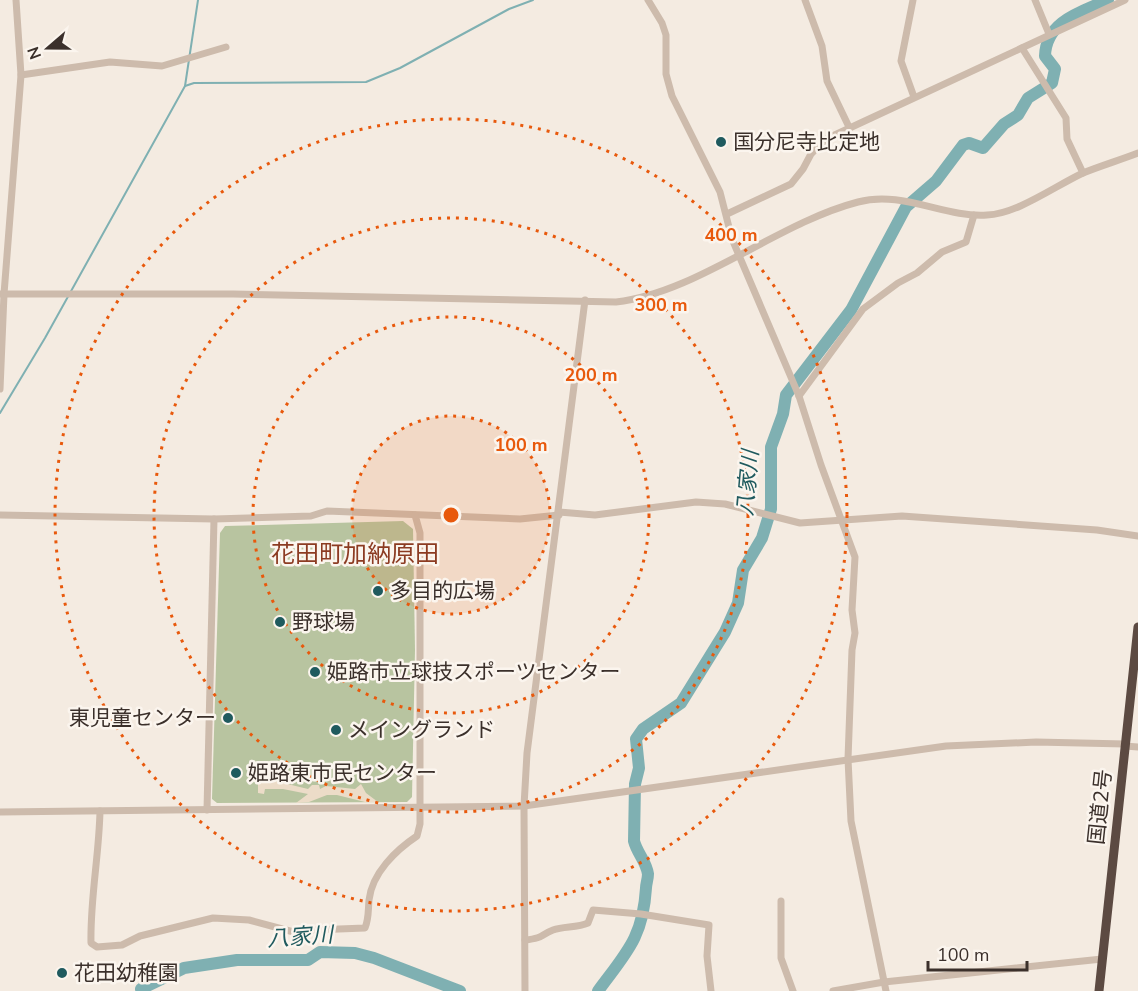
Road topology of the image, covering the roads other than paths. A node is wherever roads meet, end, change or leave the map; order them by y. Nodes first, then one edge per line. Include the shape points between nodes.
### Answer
1 (16, 0) edge
2 (648, 0) edge
3 (805, 0) edge
4 (913, 0) edge
5 (1035, 0) edge
6 (1125, 0) edge
7 (1049, 34) junction
8 (226, 47) dead end
9 (1022, 48) junction
10 (21, 75) junction
11 (914, 97) junction
12 (849, 127) junction
13 (1138, 153) edge
14 (1083, 173) junction
15 (726, 214) junction
16 (974, 215) junction
17 (738, 254) junction
18 (2, 294) edge
19 (585, 300) junction
20 (0, 389) edge
21 (800, 396) junction
22 (559, 514) junction
23 (0, 515) edge
24 (415, 515) junction
25 (214, 519) junction
26 (842, 519) junction
27 (1138, 536) edge
28 (1138, 627) edge
29 (1125, 745) junction
30 (1138, 747) edge
31 (848, 759) junction
32 (524, 806) junction
33 (420, 807) junction
34 (207, 810) junction
35 (100, 811) junction
36 (0, 812) edge
37 (781, 901) dead end
38 (525, 940) junction
39 (1102, 959) junction
40 (884, 982) junction
41 (526, 991) edge
42 (711, 991) edge
43 (793, 991) edge
44 (833, 991) edge
45 (886, 991) edge
46 (1100, 991) edge

1 - 10 street
2 - 15 street via 666,35 666,74 672,96 720,192
3 - 12 street via 822,46 827,81
4 - 11 street via 901,61
5 - 7 street
6 - 7 street
7 - 9 street
8 - 10 street via 162,66 110,62
9 - 11 street
9 - 14 street via 1066,118 1068,139
10 - 18 street
11 - 12 street
12 - 15 street via 826,139 791,184
13 - 14 street
14 - 16 street via 1008,210
15 - 17 street
16 - 17 street via 919,201 860,201 817,216
16 - 21 street via 966,242 942,252 863,309
17 - 19 street via 640,299
17 - 21 street
18 - 19 street
18 - 20 street
19 - 22 street
21 - 26 street
22 - 24 street via 520,519
22 - 26 street via 595,515 696,502 725,504 800,523
22 - 32 street via 527,753
23 - 25 street
24 - 25 street via 327,511 311,516
24 - 33 street via 420,533
25 - 34 street
26 - 27 street via 902,516
26 - 31 street via 855,557
28 - 29 highway, 国道2号
29 - 30 street
29 - 31 street via 1036,742 946,746
29 - 39 highway, 国道2号
31 - 32 street
31 - 40 street via 851,821
32 - 33 street
32 - 38 street
33 - 34 street
33 - 35 street via 417,836 400,847 376,878 365,928 301,934 249,920 213,918 140,936 122,945 97,947 92,943 90,906
34 - 35 street
35 - 36 street
37 - 43 street via 782,958
38 - 41 street
38 - 42 street via 583,925 593,910 709,924
39 - 40 street
39 - 46 highway, 国道2号
40 - 44 street
40 - 45 street

